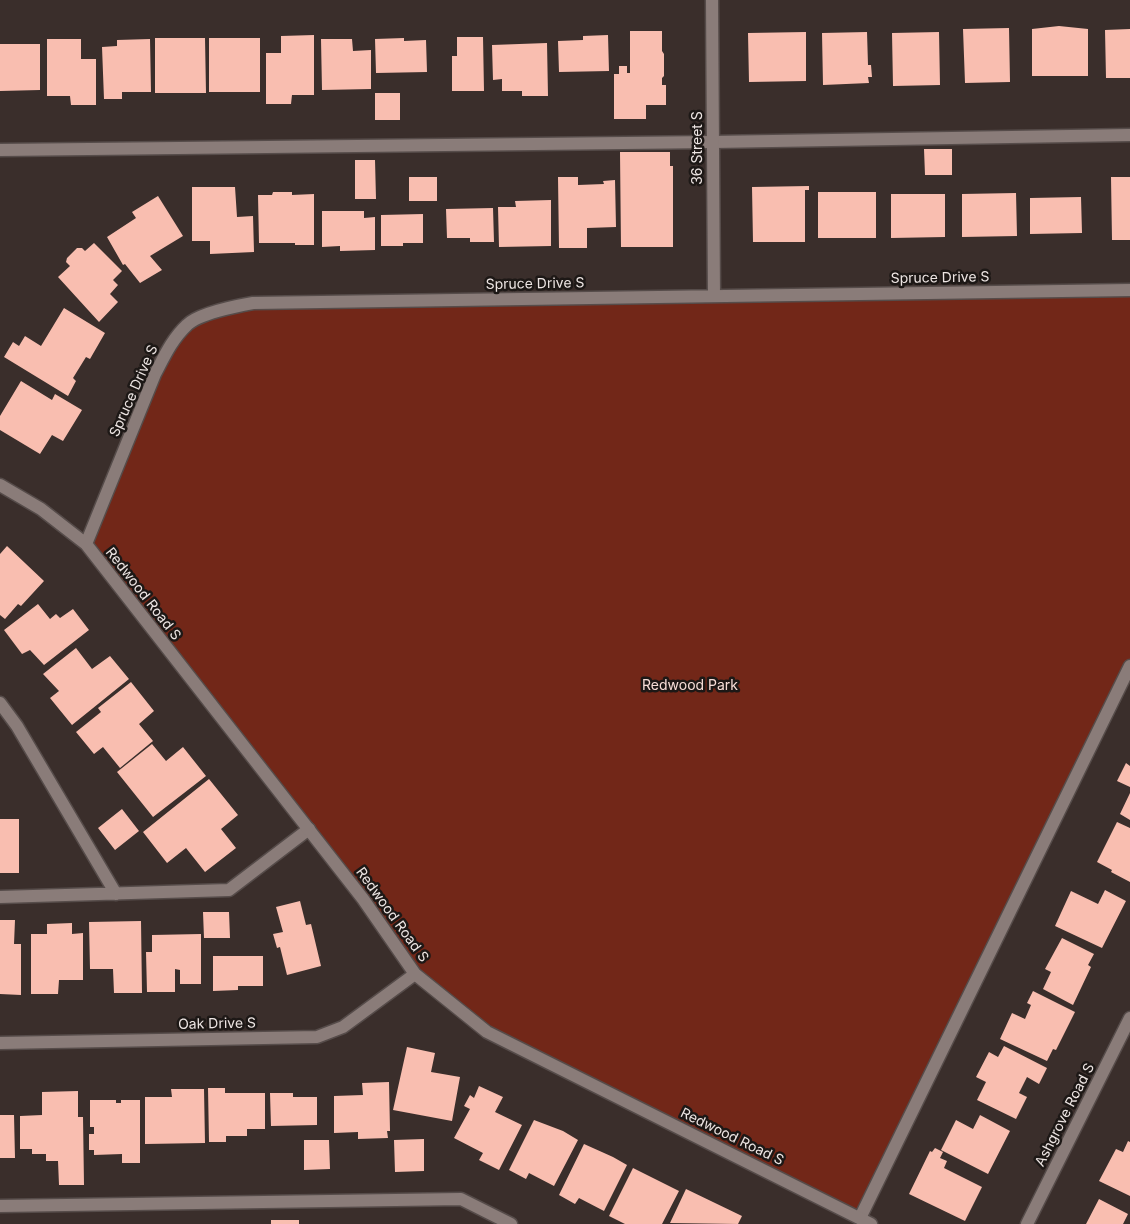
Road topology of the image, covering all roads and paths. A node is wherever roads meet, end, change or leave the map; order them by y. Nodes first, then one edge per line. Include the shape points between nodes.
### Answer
1 (712, 0) edge
2 (1130, 135) edge
3 (713, 142) junction
4 (0, 150) edge
5 (1130, 290) edge
6 (714, 296) junction
7 (0, 485) edge
8 (86, 544) junction
9 (1130, 666) edge
10 (0, 703) edge
11 (309, 829) junction
12 (116, 894) junction
13 (0, 897) edge
14 (415, 974) junction
15 (1130, 1018) edge
16 (0, 1043) edge
17 (0, 1206) edge
18 (860, 1218) junction
19 (511, 1224) edge
20 (871, 1224) edge
21 (1027, 1224) edge

1 - 3 street, 36 Street S
2 - 3 street
3 - 4 street
3 - 6 street, 36 Street S
5 - 6 street, Spruce Drive S
6 - 8 street, Spruce Drive S via 253,303 220,310 188,324 168,349
7 - 8 street, Redwood Road S via 41,509
8 - 11 street, Redwood Road S
9 - 18 street
10 - 12 street via 17,726
11 - 12 street via 229,890
11 - 14 street, Redwood Road S
12 - 13 street
14 - 16 street, Oak Drive S via 343,1027 317,1037
14 - 18 street, Redwood Road S via 486,1032
15 - 21 street, Ashgrove Road S
17 - 19 street via 461,1199
18 - 20 street, Redwood Road S

